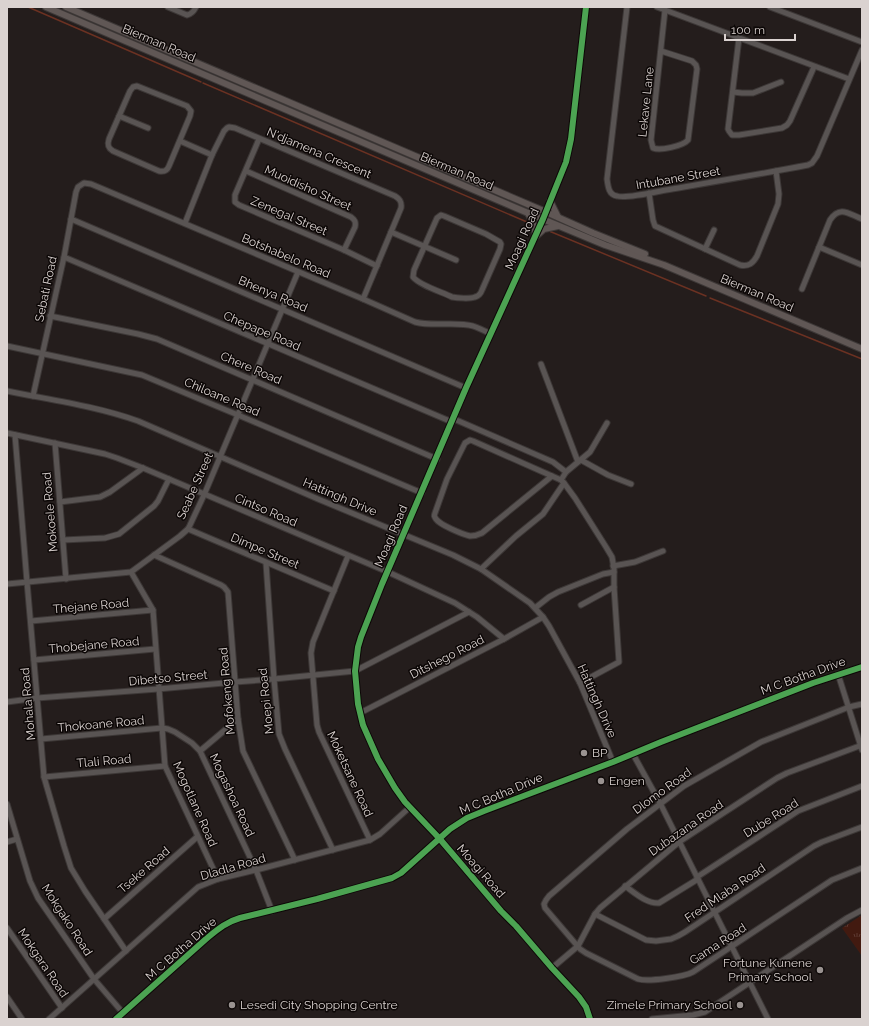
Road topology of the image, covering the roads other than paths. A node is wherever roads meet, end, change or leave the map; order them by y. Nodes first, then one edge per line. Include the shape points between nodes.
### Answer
1 (46, 7) edge
2 (66, 7) edge
3 (168, 7) edge
4 (196, 7) edge
5 (586, 7) edge
6 (627, 7) edge
7 (657, 7) edge
8 (770, 7) edge
9 (665, 10) junction
10 (739, 38) junction
11 (862, 42) edge
12 (862, 50) edge
13 (661, 51) junction
14 (814, 66) junction
15 (849, 79) junction
16 (781, 82) dead end
17 (733, 92) junction
18 (119, 116) junction
19 (148, 128) dead end
20 (259, 139) junction
21 (180, 141) junction
22 (212, 156) junction
23 (246, 171) junction
24 (776, 171) junction
25 (78, 187) joint
26 (649, 193) junction
27 (550, 201) junction
28 (546, 212) junction
29 (528, 213) junction
30 (558, 218) junction
31 (71, 219) junction
32 (543, 219) junction
33 (862, 220) edge
34 (185, 223) junction
35 (560, 226) junction
36 (714, 230) dead end
37 (391, 232) junction
38 (535, 236) junction
39 (424, 246) junction
40 (819, 247) junction
41 (705, 249) junction
42 (344, 250) junction
43 (64, 257) junction
44 (456, 260) dead end
45 (862, 265) edge
46 (377, 266) junction
47 (298, 272) junction
48 (802, 289) dead end
49 (363, 299) junction
50 (283, 309) junction
51 (50, 316) junction
52 (491, 334) junction
53 (268, 344) junction
54 (7, 346) edge
55 (862, 348) edge
56 (43, 353) junction
57 (541, 364) dead end
58 (252, 380) junction
59 (466, 388) junction
60 (7, 390) edge
61 (33, 396) junction
62 (238, 415) junction
63 (453, 420) junction
64 (607, 423) dead end
65 (7, 433) edge
66 (15, 435) junction
67 (55, 443) junction
68 (219, 456) junction
69 (437, 459) junction
70 (580, 461) junction
71 (143, 468) junction
72 (566, 472) junction
73 (552, 476) junction
74 (169, 479) junction
75 (562, 481) junction
76 (631, 484) dead end
77 (422, 494) junction
78 (204, 495) junction
79 (60, 502) junction
80 (188, 529) junction
81 (403, 534) junction
82 (63, 540) junction
83 (663, 551) dead end
84 (154, 556) junction
85 (348, 556) junction
86 (266, 563) junction
87 (614, 566) junction
88 (481, 569) junction
89 (131, 572) junction
90 (388, 572) junction
91 (614, 572) junction
92 (66, 579) junction
93 (27, 582) junction
94 (7, 584) edge
95 (614, 587) junction
96 (334, 591) junction
97 (581, 604) dead end
98 (535, 608) junction
99 (153, 610) junction
100 (469, 612) junction
101 (543, 617) junction
102 (31, 621) junction
103 (504, 639) junction
104 (155, 649) junction
105 (34, 660) junction
106 (862, 667) edge
107 (355, 670) junction
108 (838, 674) junction
109 (313, 676) junction
110 (274, 679) junction
111 (235, 682) junction
112 (580, 683) junction
113 (158, 689) junction
114 (37, 698) junction
115 (7, 702) edge
116 (862, 704) edge
117 (849, 707) junction
118 (360, 713) junction
119 (238, 720) junction
120 (162, 728) junction
121 (41, 739) junction
122 (862, 747) edge
123 (200, 751) junction
124 (633, 754) junction
125 (613, 762) junction
126 (165, 766) junction
127 (44, 777) junction
128 (862, 786) edge
129 (660, 803) junction
130 (7, 804) edge
131 (410, 808) junction
132 (862, 827) edge
133 (197, 837) junction
134 (439, 838) junction
135 (18, 839) junction
136 (370, 840) junction
137 (7, 842) edge
138 (679, 842) junction
139 (333, 850) junction
140 (295, 860) junction
141 (862, 868) edge
142 (256, 870) junction
143 (697, 878) junction
144 (218, 879) junction
145 (625, 886) junction
146 (862, 910) edge
147 (272, 911) junction
148 (714, 912) junction
149 (595, 914) junction
150 (104, 919) junction
151 (7, 928) edge
152 (578, 946) junction
153 (732, 946) junction
154 (126, 951) junction
155 (552, 968) junction
156 (94, 979) junction
157 (750, 983) junction
158 (7, 997) edge
159 (62, 1008) junction
160 (123, 1013) junction
161 (701, 1016) edge
162 (22, 1019) edge
163 (49, 1019) edge
164 (116, 1019) edge
165 (590, 1019) edge
166 (652, 1019) edge
167 (768, 1019) edge

1 - 29 main road, Bierman Road
2 - 28 main road, Bierman Road
3 - 4 street via 184,14 193,13
5 - 27 street, Moagi Road via 569,150
6 - 26 street, Intubane Street via 607,180 608,186 617,196
7 - 9 street
8 - 11 street
9 - 10 street
9 - 13 street, Lekave Lane
10 - 14 street
10 - 17 street
12 - 15 street, Intubane Street
13 - 13 street, Lekave Lane via 651,140 653,148 657,149 682,144 688,140 697,69 692,61
14 - 15 street
14 - 17 street via 790,121 782,128 732,135 728,129
15 - 24 street, Intubane Street via 815,160 808,165
16 - 17 street via 753,93
18 - 19 street
18 - 21 street via 131,89 139,86 187,106 190,110
18 - 21 street via 108,141 108,147 159,171 168,168
20 - 22 street, N'djamena Crescent via 232,127 227,128
20 - 23 street, Zenegal Street
20 - 37 street, N'djamena Crescent via 398,198 401,208
21 - 22 street
22 - 34 street, N'djamena Crescent
23 - 42 street, Muoidisho Street via 354,219 355,228
23 - 42 street, Zenegal Street via 235,195 237,204
24 - 26 street, Intubane Street
24 - 41 street via 778,204 752,263 740,265
25 - 31 street, Sebati Road
25 - 34 street, Botshabelo Road via 84,183 91,184
26 - 41 street via 655,226
27 - 28 street, Moagi Road
27 - 30 main road
28 - 30 main road, Bierman Road
28 - 32 street, Moagi Road
29 - 32 main road, Bierman Road
29 - 38 main road
30 - 55 main road, Bierman Road via 690,272
31 - 43 street, Sebati Road
31 - 50 street, Bhenya Road
32 - 35 main road, Bierman Road
32 - 38 street, Moagi Road
33 - 40 street via 844,212 837,212 830,220
34 - 47 street, Botshabelo Road
35 - 38 main road via 544,229
35 - 55 main road, Bierman Road via 605,245 664,264
36 - 41 street
37 - 39 street
37 - 46 street, N'djamena Crescent
38 - 52 street, Moagi Road
39 - 39 street via 440,216 486,234 501,244 481,293 476,297 452,297 414,279 414,270
39 - 44 street
40 - 45 street
40 - 48 street
42 - 46 street, Zenegal Street
43 - 51 street, Sebati Road
43 - 53 street, Chepape Road
46 - 49 street, N'djamena Crescent
47 - 49 street, Botshabelo Road
47 - 50 street, Seabe Street
49 - 52 street, Botshabelo Road via 415,322 468,325
50 - 53 street, Seabe Street
50 - 59 street, Bhenya Road
51 - 56 street, Sebati Road
51 - 58 street, Chere Road via 157,339
52 - 59 street, Moagi Road
53 - 58 street, Seabe Street
53 - 63 street, Chepape Road
54 - 56 street, Chiloane Road
56 - 61 street, Sebati Road
56 - 62 street, Chiloane Road via 142,375
57 - 70 street
58 - 62 street, Seabe Street
58 - 69 street, Chere Road
59 - 63 street, Moagi Road
60 - 61 street, Hattingh Drive
61 - 68 street, Hattingh Drive via 127,417
62 - 68 street, Seabe Street
62 - 77 street, Chiloane Road
63 - 69 street, Moagi Road
63 - 72 street, Chepape Road via 553,462
64 - 70 street via 590,452
65 - 66 street, Cintso Road
66 - 67 street, Cintso Road
66 - 93 street, Mohala Road
67 - 71 street, Cintso Road via 105,454
67 - 79 street, Mokoele Road
68 - 78 street, Seabe Street
68 - 81 street, Hattingh Drive
69 - 77 street, Moagi Road
70 - 72 street
70 - 76 street
71 - 74 street, Cintso Road
71 - 79 street via 100,497
72 - 75 street
73 - 73 street via 473,441 467,441 447,479 434,516 438,522 455,530 470,536 478,535
73 - 75 street
74 - 78 street, Cintso Road
74 - 82 street via 154,506 118,534 105,538
75 - 87 street via 606,547
75 - 88 street via 543,514
77 - 81 street, Moagi Road
78 - 80 street, Seabe Street
78 - 85 street, Cintso Road
79 - 82 street, Mokoele Road
80 - 84 street, Seabe Street
80 - 86 street, Dimpe Street
81 - 88 street, Hattingh Drive
81 - 90 street, Moagi Road
82 - 92 street, Mokoele Road
83 - 87 street via 635,562
84 - 89 street, Seabe Street
84 - 111 street, Mofokeng Road via 221,585 226,590 229,600
85 - 90 street, Cintso Road
85 - 96 street, Moketsane Road
86 - 96 street, Dimpe Street
86 - 110 street, Moepi Road
87 - 91 street
88 - 98 street, Hattingh Drive
89 - 92 street, Seabe Street
89 - 99 street, Mogotlane Road
90 - 100 street, Cintso Road
90 - 107 street, Moagi Road via 361,637
91 - 95 street
91 - 98 street via 558,592
92 - 93 street, Seabe Street
93 - 94 street, Seabe Street
93 - 102 street, Mohala Road
95 - 97 street
95 - 112 street via 619,662
96 - 109 street, Moketsane Road via 313,642
98 - 101 street, Hattingh Drive
99 - 102 street, Thejane Road
99 - 104 street, Mogotlane Road
100 - 103 street, Cintso Road
100 - 107 street, Dibetso Street
101 - 103 street, Ditshego Road
101 - 112 street, Hattingh Drive
102 - 105 street, Mohala Road
103 - 118 street, Ditshego Road
104 - 105 street, Thobejane Road
104 - 113 street, Mogotlane Road
105 - 114 street, Mohala Road
106 - 108 street, M C Botha Drive
107 - 109 street, Dibetso Street
107 - 118 street, Moagi Road
108 - 117 street
108 - 124 street, M C Botha Drive
109 - 110 street, Dibetso Street
109 - 136 street, Moketsane Road via 319,732
110 - 111 street, Dibetso Street
110 - 139 street, Moepi Road via 280,739
111 - 113 street, Dibetso Street
111 - 119 street, Mofokeng Road
112 - 125 street, Hattingh Drive
113 - 114 street, Dibetso Street
113 - 120 street, Mogotlane Road
114 - 115 street, Dibetso Street
114 - 121 street, Mohala Road
116 - 117 street, Dlomo Road
117 - 122 street
117 - 129 street, Dlomo Road via 761,742 695,779
118 - 131 street, Moagi Road via 378,759
119 - 123 street
119 - 140 street, Mofokeng Road via 244,753
120 - 121 street, Thokoane Road
120 - 123 street, Mogashoa Road via 175,732
120 - 126 street, Mogotlane Road
121 - 127 street, Mohala Road
122 - 138 street, Dubazana Road via 782,775
123 - 142 street, Mogashoa Road
124 - 125 street, M C Botha Drive
124 - 129 street
125 - 134 street, M C Botha Drive via 480,813 458,823
126 - 127 street, Tlali Road
126 - 133 street, Mogotlane Road
127 - 150 street, Mohala Road via 71,868
128 - 143 street, Dube Road via 798,811
129 - 138 street
129 - 152 street, Dlomo Road via 545,902 545,908
130 - 135 street, Mokgako Road
131 - 134 street, Moagi Road
131 - 136 street, Dladla Road
132 - 148 street, Fred Mlaba Road via 814,846
133 - 144 street, Mogotlane Road
133 - 150 street, Tseke Road
134 - 147 street, M C Botha Drive via 401,873 392,878
134 - 155 street, Moagi Road
135 - 137 street
135 - 156 street, Mokgako Road via 36,894
136 - 139 street, Dladla Road
138 - 143 street
138 - 145 street, Dubazana Road
139 - 140 street, Dladla Road
140 - 142 street, Dladla Road
141 - 153 street, Gama Road via 832,880
142 - 144 street, Dladla Road
142 - 147 street, Mogashoa Road
143 - 145 street, Dube Road via 659,903 646,900
143 - 148 street
144 - 154 street, Dladla Road via 198,887
145 - 149 street, Dubazana Road
146 - 157 street
147 - 160 street, M C Botha Drive via 236,920 220,928
148 - 149 street, Fred Mlaba Road via 678,936 653,941
148 - 153 street
149 - 152 street, Dubazana Road
150 - 154 street, Mohala Road
151 - 159 street, Mokgara Road
152 - 153 street, Gama Road via 586,953 636,979 644,980 690,974
152 - 155 street, Dubazana Road
153 - 157 street
154 - 156 street, Dladla Road
155 - 165 street, Moagi Road via 583,1001
156 - 159 street, Dladla Road
156 - 160 street, Mokgako Road
157 - 161 street
157 - 167 street
158 - 162 street
159 - 163 street, Dladla Road
160 - 164 street, M C Botha Drive
161 - 166 street

